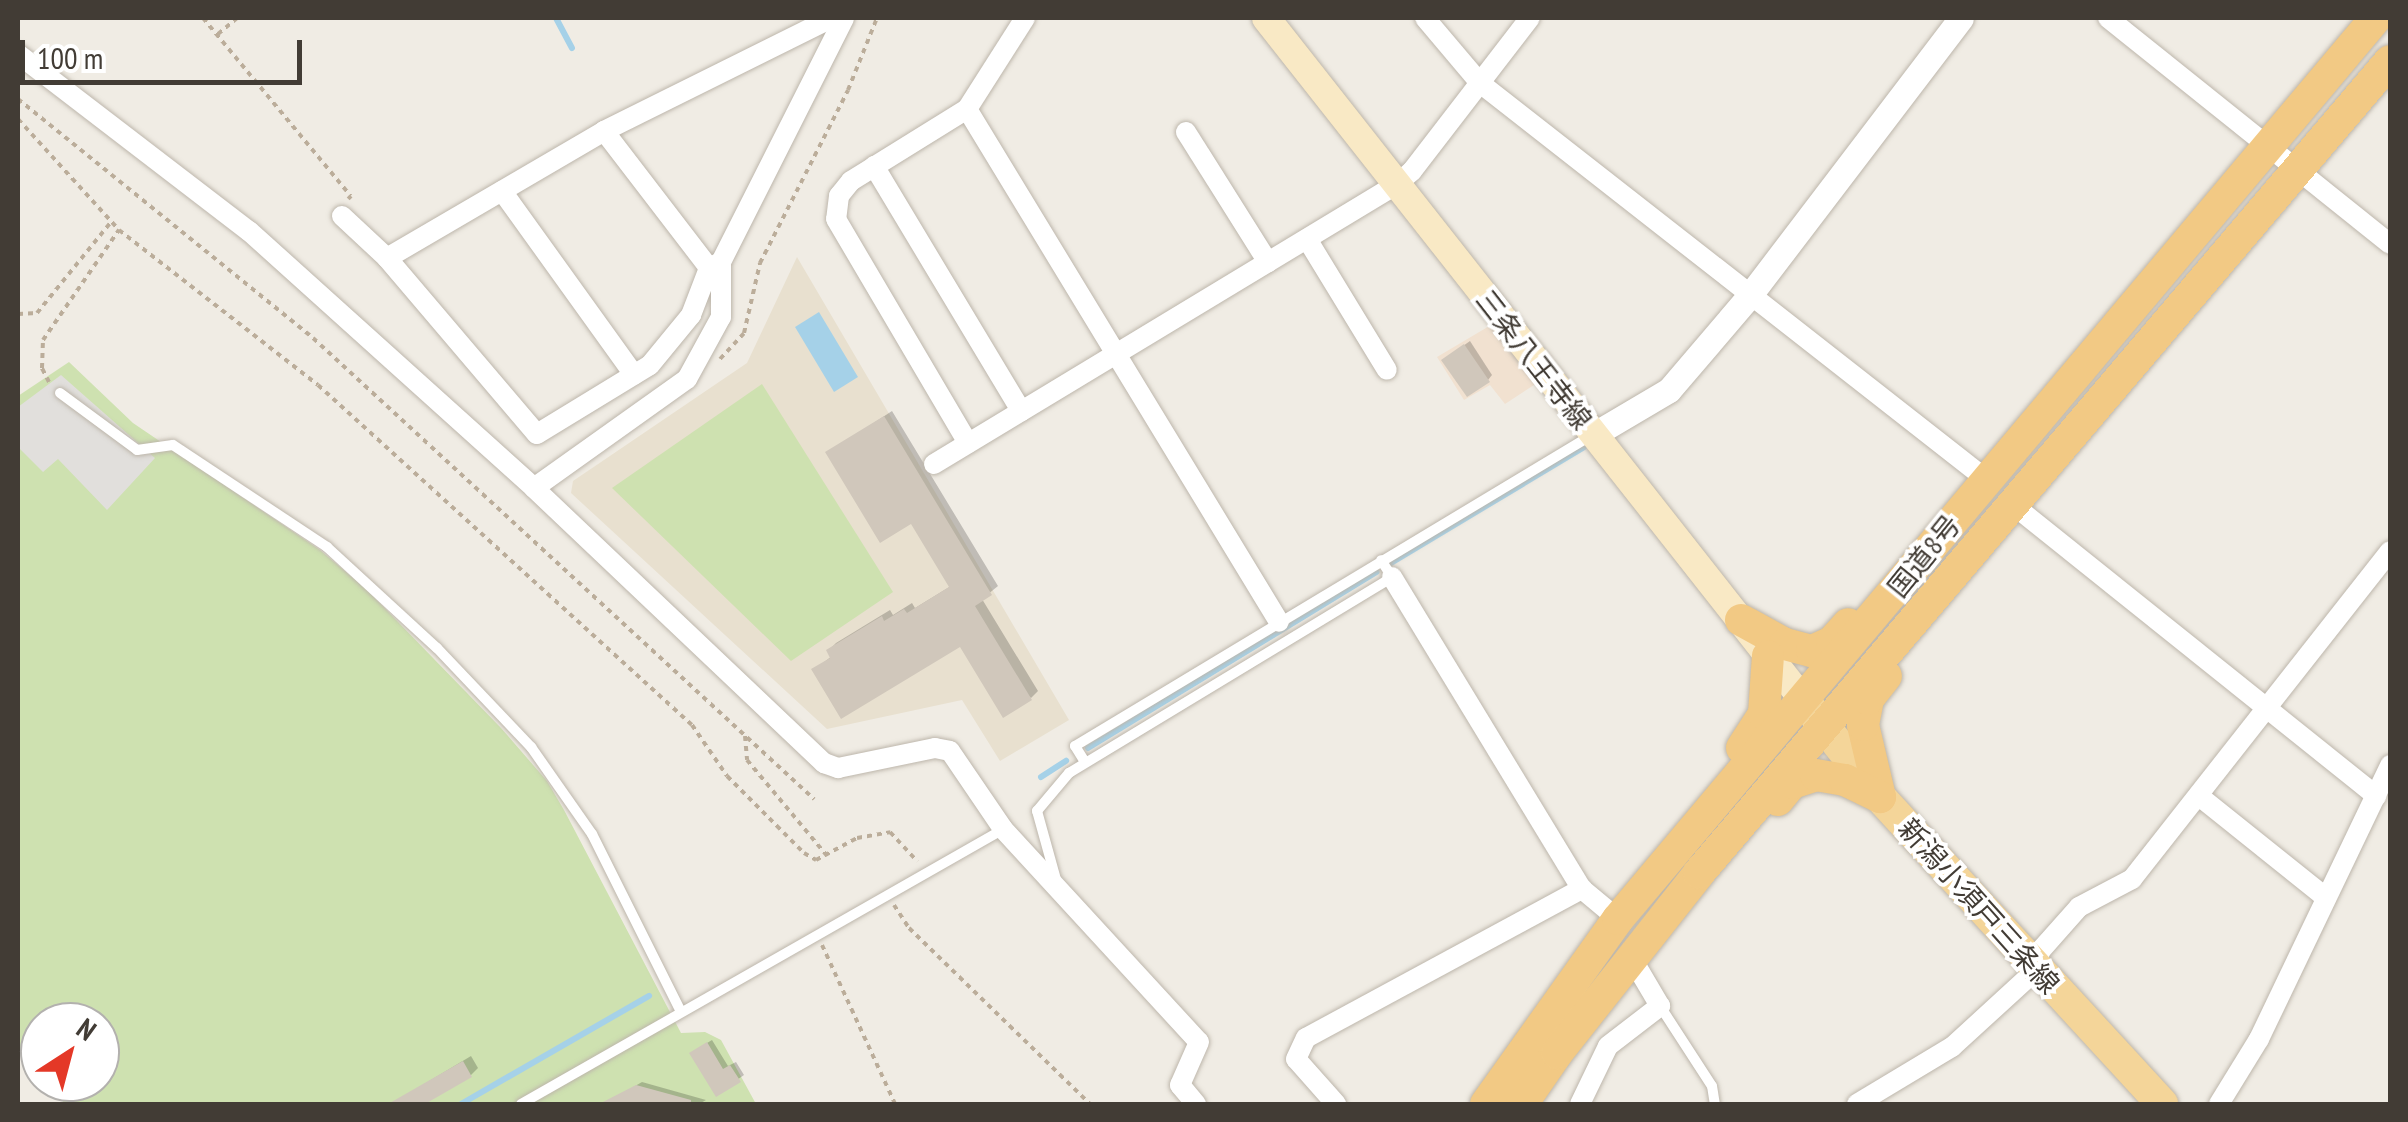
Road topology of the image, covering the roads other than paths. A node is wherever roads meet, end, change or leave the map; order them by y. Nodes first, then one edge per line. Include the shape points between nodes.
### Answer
1 (832, 18) edge
2 (844, 18) edge
3 (1025, 18) edge
4 (1266, 18) edge
5 (1425, 18) edge
6 (1530, 18) edge
7 (1961, 18) edge
8 (2108, 18) edge
9 (2376, 18) edge
10 (18, 54) edge
11 (2390, 62) edge
12 (1480, 83) junction
13 (968, 110) junction
14 (604, 131) junction
15 (1186, 132) dead end
16 (2269, 146) junction
17 (874, 166) junction
18 (2300, 170) junction
19 (1397, 184) junction
20 (502, 190) junction
21 (342, 216) road end
22 (1306, 240) junction
23 (2390, 244) edge
24 (387, 258) junction
25 (1268, 262) junction
26 (715, 265) junction
27 (1750, 295) junction
28 (1114, 354) junction
29 (1387, 370) dead end
30 (634, 375) junction
31 (60, 392) road end
32 (1021, 411) junction
33 (1593, 435) junction
34 (968, 443) junction
35 (934, 464) dead end
36 (1986, 479) junction
37 (534, 488) junction
38 (2012, 504) junction
39 (1935, 543) junction
40 (2390, 550) edge
41 (1386, 568) junction
42 (1934, 596) junction
43 (1741, 620) junction
44 (1279, 622) junction
45 (1768, 656) junction
46 (2268, 709) junction
47 (1814, 713) junction
48 (1085, 762) junction
49 (2390, 765) edge
50 (2198, 796) junction
51 (2376, 796) junction
52 (1880, 797) junction
53 (1703, 819) junction
54 (1004, 829) junction
55 (1699, 873) junction
56 (1582, 888) junction
57 (1057, 891) junction
58 (2325, 896) junction
59 (1618, 919) junction
60 (1631, 958) junction
61 (2037, 969) junction
62 (1660, 1006) junction
63 (681, 1012) junction
64 (522, 1104) edge
65 (1196, 1104) edge
66 (1336, 1104) edge
67 (1486, 1104) edge
68 (1522, 1104) edge
69 (1580, 1104) edge
70 (1715, 1104) edge
71 (1857, 1104) edge
72 (2162, 1104) edge
73 (2219, 1104) edge

1 - 14 street
2 - 26 street
3 - 13 street
4 - 19 main road, 三条八王寺線
5 - 12 street
6 - 12 street
7 - 27 street
8 - 16 street
9 - 16 highway, 国道8号
10 - 37 street via 249,231
11 - 18 highway, 国道8号
12 - 19 street
12 - 27 street
13 - 17 street
13 - 28 street
14 - 20 street
14 - 26 street
15 - 25 street
16 - 18 street
16 - 36 highway, 国道8号
17 - 32 street
17 - 34 street via 839,196 836,219
18 - 23 street
18 - 38 highway, 国道8号
19 - 22 street
19 - 33 main road, 三条八王寺線
20 - 24 street
20 - 30 street
21 - 24 street
22 - 25 street
22 - 29 street
24 - 30 street via 538,434
25 - 28 street
26 - 30 street via 691,315 650,366
26 - 37 street via 720,317 687,379
27 - 33 street via 1669,390
27 - 36 street
28 - 32 street
28 - 44 street
31 - 63 lane via 137,450 172,445 327,547 437,648 531,747 592,834
32 - 34 street
33 - 41 lane
33 - 43 main road, 三条八王寺線
34 - 35 street
36 - 39 highway, 国道8号
37 - 54 street via 824,763 838,768 934,748 950,751
38 - 42 highway, 国道8号
38 - 46 street
39 - 43 highway via 1886,578 1822,650 1786,644
39 - 47 highway, 国道8号
40 - 46 street
41 - 44 lane
41 - 48 lane
41 - 56 street
42 - 47 highway, 国道8号
42 - 52 highway via 1923,628 1868,698 1864,745
43 - 45 main road, 三条八王寺線
44 - 48 lane via 1075,746
45 - 47 main road, 三条八王寺線
45 - 53 highway via 1764,714 1706,792
46 - 50 street
46 - 51 street
47 - 52 main road, 新潟小須戸三条線
47 - 53 highway, 国道8号
47 - 55 highway, 国道8号
48 - 57 lane via 1037,811
49 - 51 street
50 - 58 street
50 - 61 street via 2132,878 2079,907 2040,950
51 - 58 street
52 - 55 highway via 1827,776 1800,778 1727,862
52 - 61 main road, 新潟小須戸三条線
53 - 59 highway, 国道8号
54 - 57 street
54 - 63 lane
55 - 60 highway, 国道8号
56 - 59 street
56 - 66 street via 1306,1038 1296,1059
57 - 65 street via 1199,1042 1180,1085
58 - 73 street via 2259,1038
59 - 67 highway, 国道8号
60 - 62 street
60 - 68 highway, 国道8号
61 - 71 street via 1952,1047
61 - 72 main road, 新潟小須戸三条線
62 - 69 street via 1608,1046
62 - 70 lane via 1693,1052
63 - 64 lane

